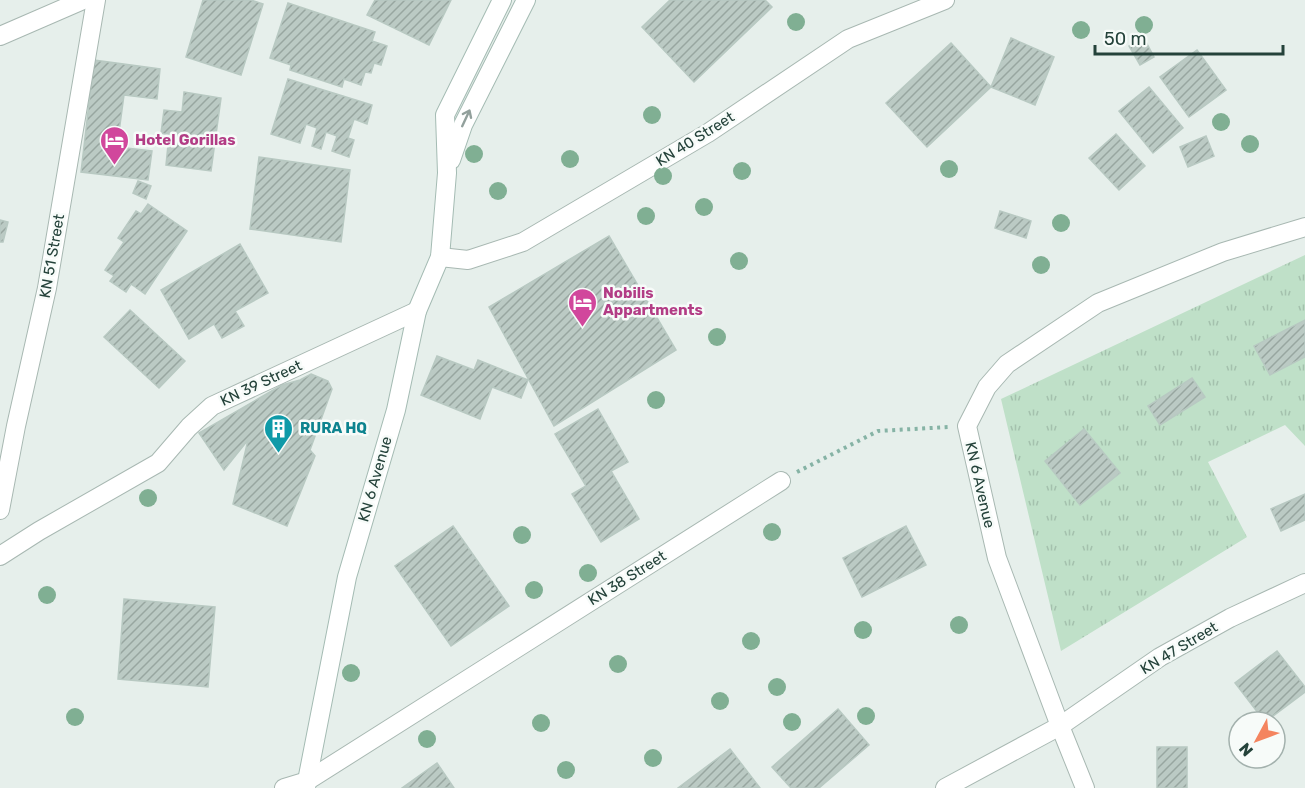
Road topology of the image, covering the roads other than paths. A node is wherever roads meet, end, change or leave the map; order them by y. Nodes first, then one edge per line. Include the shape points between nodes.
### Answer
1 (83, 0) edge
2 (96, 0) edge
3 (502, 0) edge
4 (525, 0) edge
5 (945, 0) edge
6 (0, 36) edge
7 (447, 173) junction
8 (1305, 227) edge
9 (440, 257) junction
10 (417, 312) junction
11 (781, 481) road end
12 (0, 510) edge
13 (0, 556) edge
14 (1305, 583) edge
15 (1060, 726) junction
16 (306, 785) edge
17 (284, 788) edge
18 (945, 788) edge
19 (1085, 788) edge

1 - 6 street
2 - 12 street, KN 51 Street via 47,288
3 - 7 street, KN 6 Avenue via 445,116
7 -> 4 street, KN 6 Avenue via 463,125
5 - 9 street, KN 40 Street via 848,39 708,133 523,242 468,260
7 - 9 street, KN 6 Avenue
8 - 15 street, KN 6 Avenue via 1223,252 1098,303 1007,364 987,387 967,426 997,558
9 - 10 street, KN 6 Avenue
10 - 13 street, KN 39 Street via 212,406 158,463
10 - 16 street, KN 6 Avenue via 396,410 347,577
11 - 16 street, KN 38 Street
14 - 15 street, KN 47 Street via 1160,657
15 - 18 street, KN 47 Street
15 - 19 street, KN 6 Avenue
16 - 17 street, KN 38 Street

